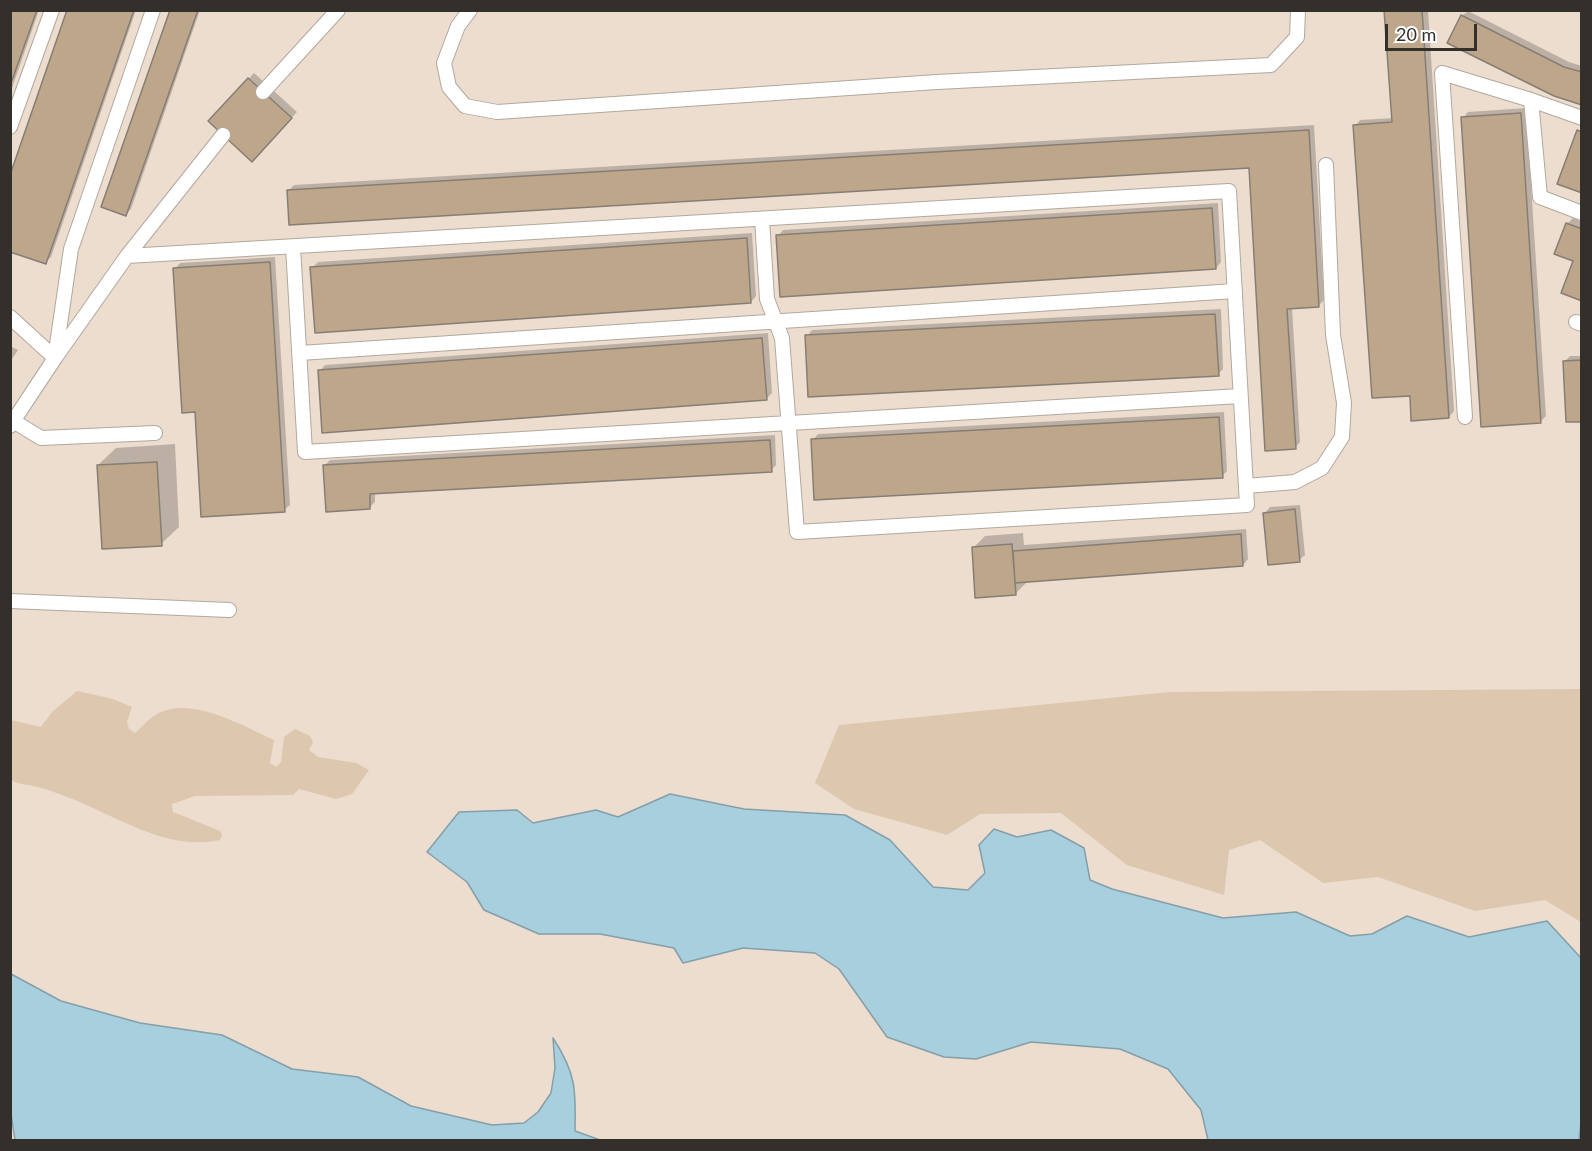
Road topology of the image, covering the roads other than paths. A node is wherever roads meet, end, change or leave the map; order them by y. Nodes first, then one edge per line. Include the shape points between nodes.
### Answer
1 (52, 10) edge
2 (153, 10) edge
3 (338, 10) edge
4 (471, 10) edge
5 (1298, 10) edge
6 (263, 92) dead end
7 (1532, 100) junction
8 (1581, 118) edge
9 (10, 127) edge
10 (224, 135) dead end
11 (1326, 165) dead end
12 (1581, 213) edge
13 (762, 219) junction
14 (293, 247) junction
15 (127, 256) junction
16 (1235, 291) junction
17 (10, 317) edge
18 (776, 321) junction
19 (300, 353) junction
20 (55, 358) junction
21 (1240, 396) junction
22 (1465, 417) dead end
23 (12, 422) edge
24 (789, 423) junction
25 (155, 432) dead end
26 (1246, 486) junction
27 (10, 601) edge
28 (229, 610) dead end

1 - 9 lane
2 - 20 lane via 71,249
3 - 6 lane
4 - 5 lane via 458,26 444,63 449,87 465,106 497,112 937,82 1271,65 1297,37
7 - 8 lane
7 - 12 lane via 1540,197
7 - 22 lane via 1442,73
10 - 15 lane
11 - 26 lane via 1333,335 1344,403 1342,437 1322,468 1304,478
13 - 14 lane
13 - 16 lane via 1229,191
13 - 18 lane via 767,299
14 - 15 lane
14 - 19 lane
15 - 20 lane
16 - 18 lane
16 - 21 lane
17 - 20 lane
18 - 19 lane
18 - 24 lane via 782,338
19 - 24 lane via 305,452
20 - 23 lane
21 - 24 lane
21 - 26 lane
23 - 25 lane via 41,438
24 - 26 lane via 796,532 1247,505
27 - 28 lane

